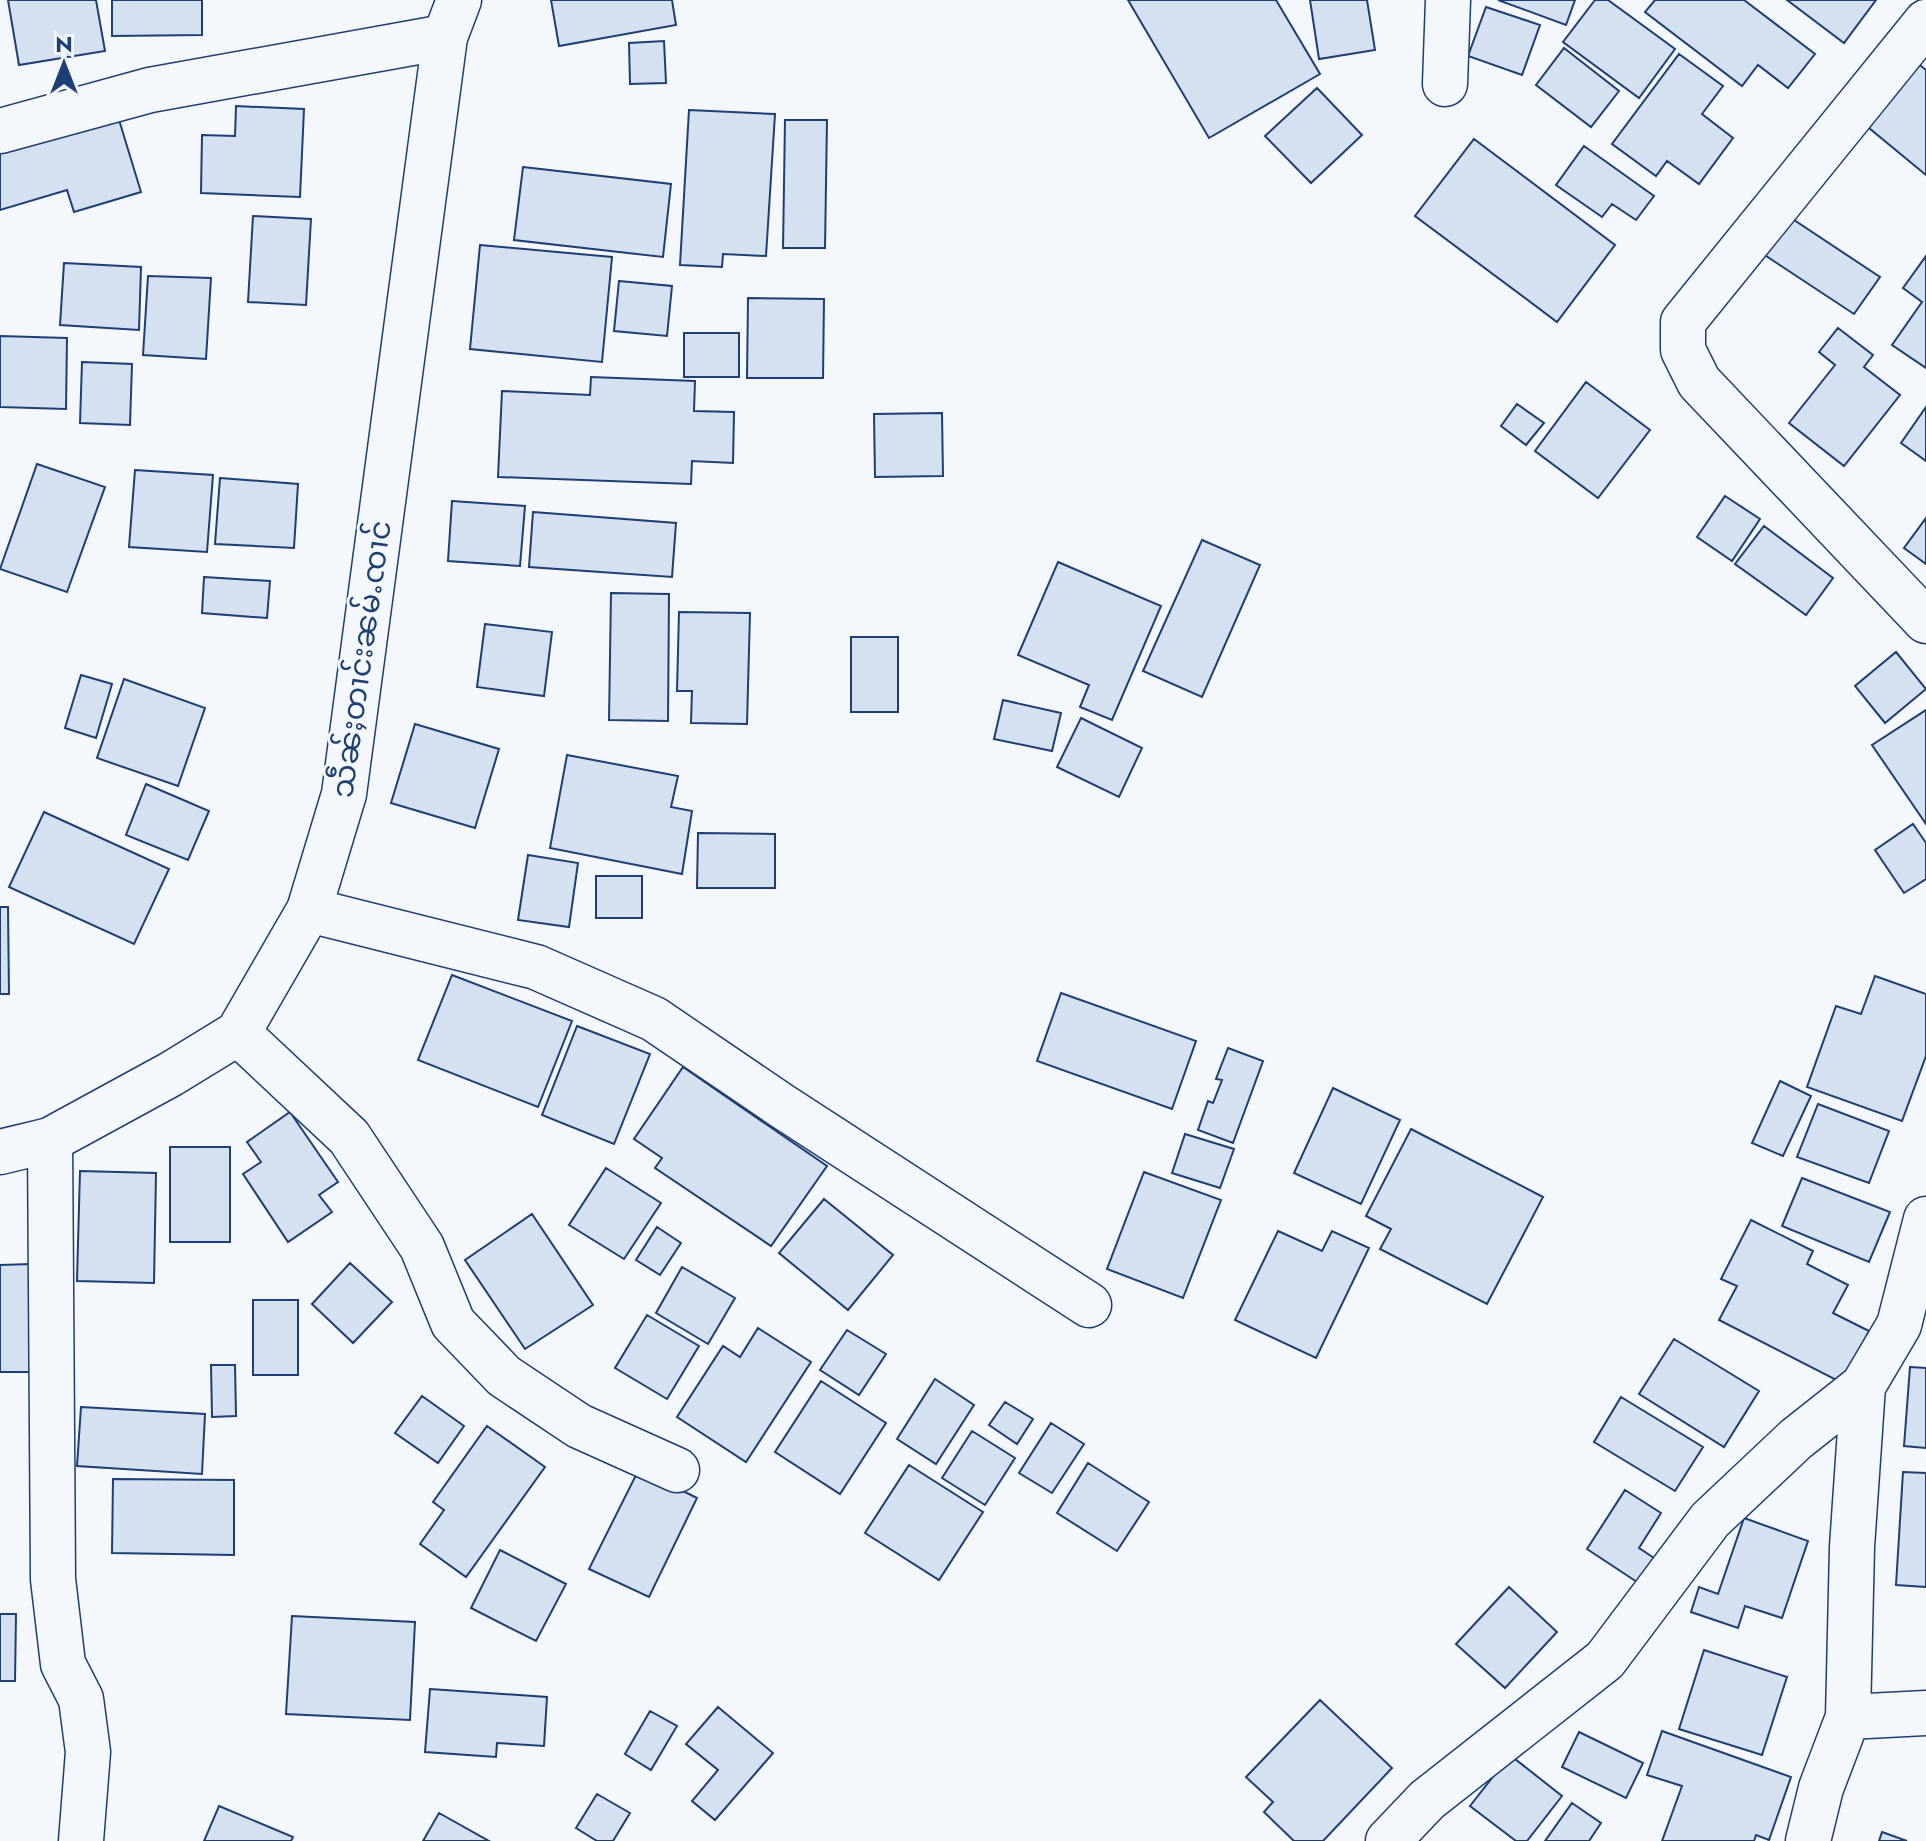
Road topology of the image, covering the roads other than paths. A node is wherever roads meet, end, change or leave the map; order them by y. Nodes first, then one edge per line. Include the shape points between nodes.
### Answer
1 (1448, 0) edge
2 (452, 18) edge
3 (1926, 22) edge
4 (1445, 84) dead end
5 (0, 131) edge
6 (1926, 621) edge
7 (309, 910) junction
8 (238, 1033) junction
9 (50, 1140) junction
10 (0, 1152) edge
11 (1926, 1219) edge
12 (1089, 1305) dead end
13 (1863, 1386) junction
14 (677, 1470) dead end
15 (1926, 1713) edge
16 (1848, 1717) junction
17 (81, 1841) edge
18 (1388, 1841) edge
19 (1808, 1841) edge

1 - 4 main road
2 - 5 main road
2 - 7 main road, သဵၼ်ႈတၢင်းၼမ်ႉၸၢင် via 344,794
3 - 6 main road via 1683,322 1683,350 1699,382
7 - 8 main road, သဵၼ်ႈတၢင်းၼမ်ႉၸၢင်
7 - 12 main road via 536,967 654,1019
8 - 9 main road, သဵၼ်ႈတၢင်းၼမ်ႉၸၢင်
8 - 14 main road via 349,1137 422,1247 453,1323 504,1376 579,1426
9 - 10 main road, သဵၼ်ႈတၢင်းၼမ်ႉၸၢင်
9 - 17 main road via 53,1579 63,1664 81,1699 88,1752
11 - 13 main road via 1899,1325
13 - 16 main road
13 - 18 main road via 1796,1439 1710,1520 1605,1660 1427,1800
15 - 16 main road
16 - 19 main road

